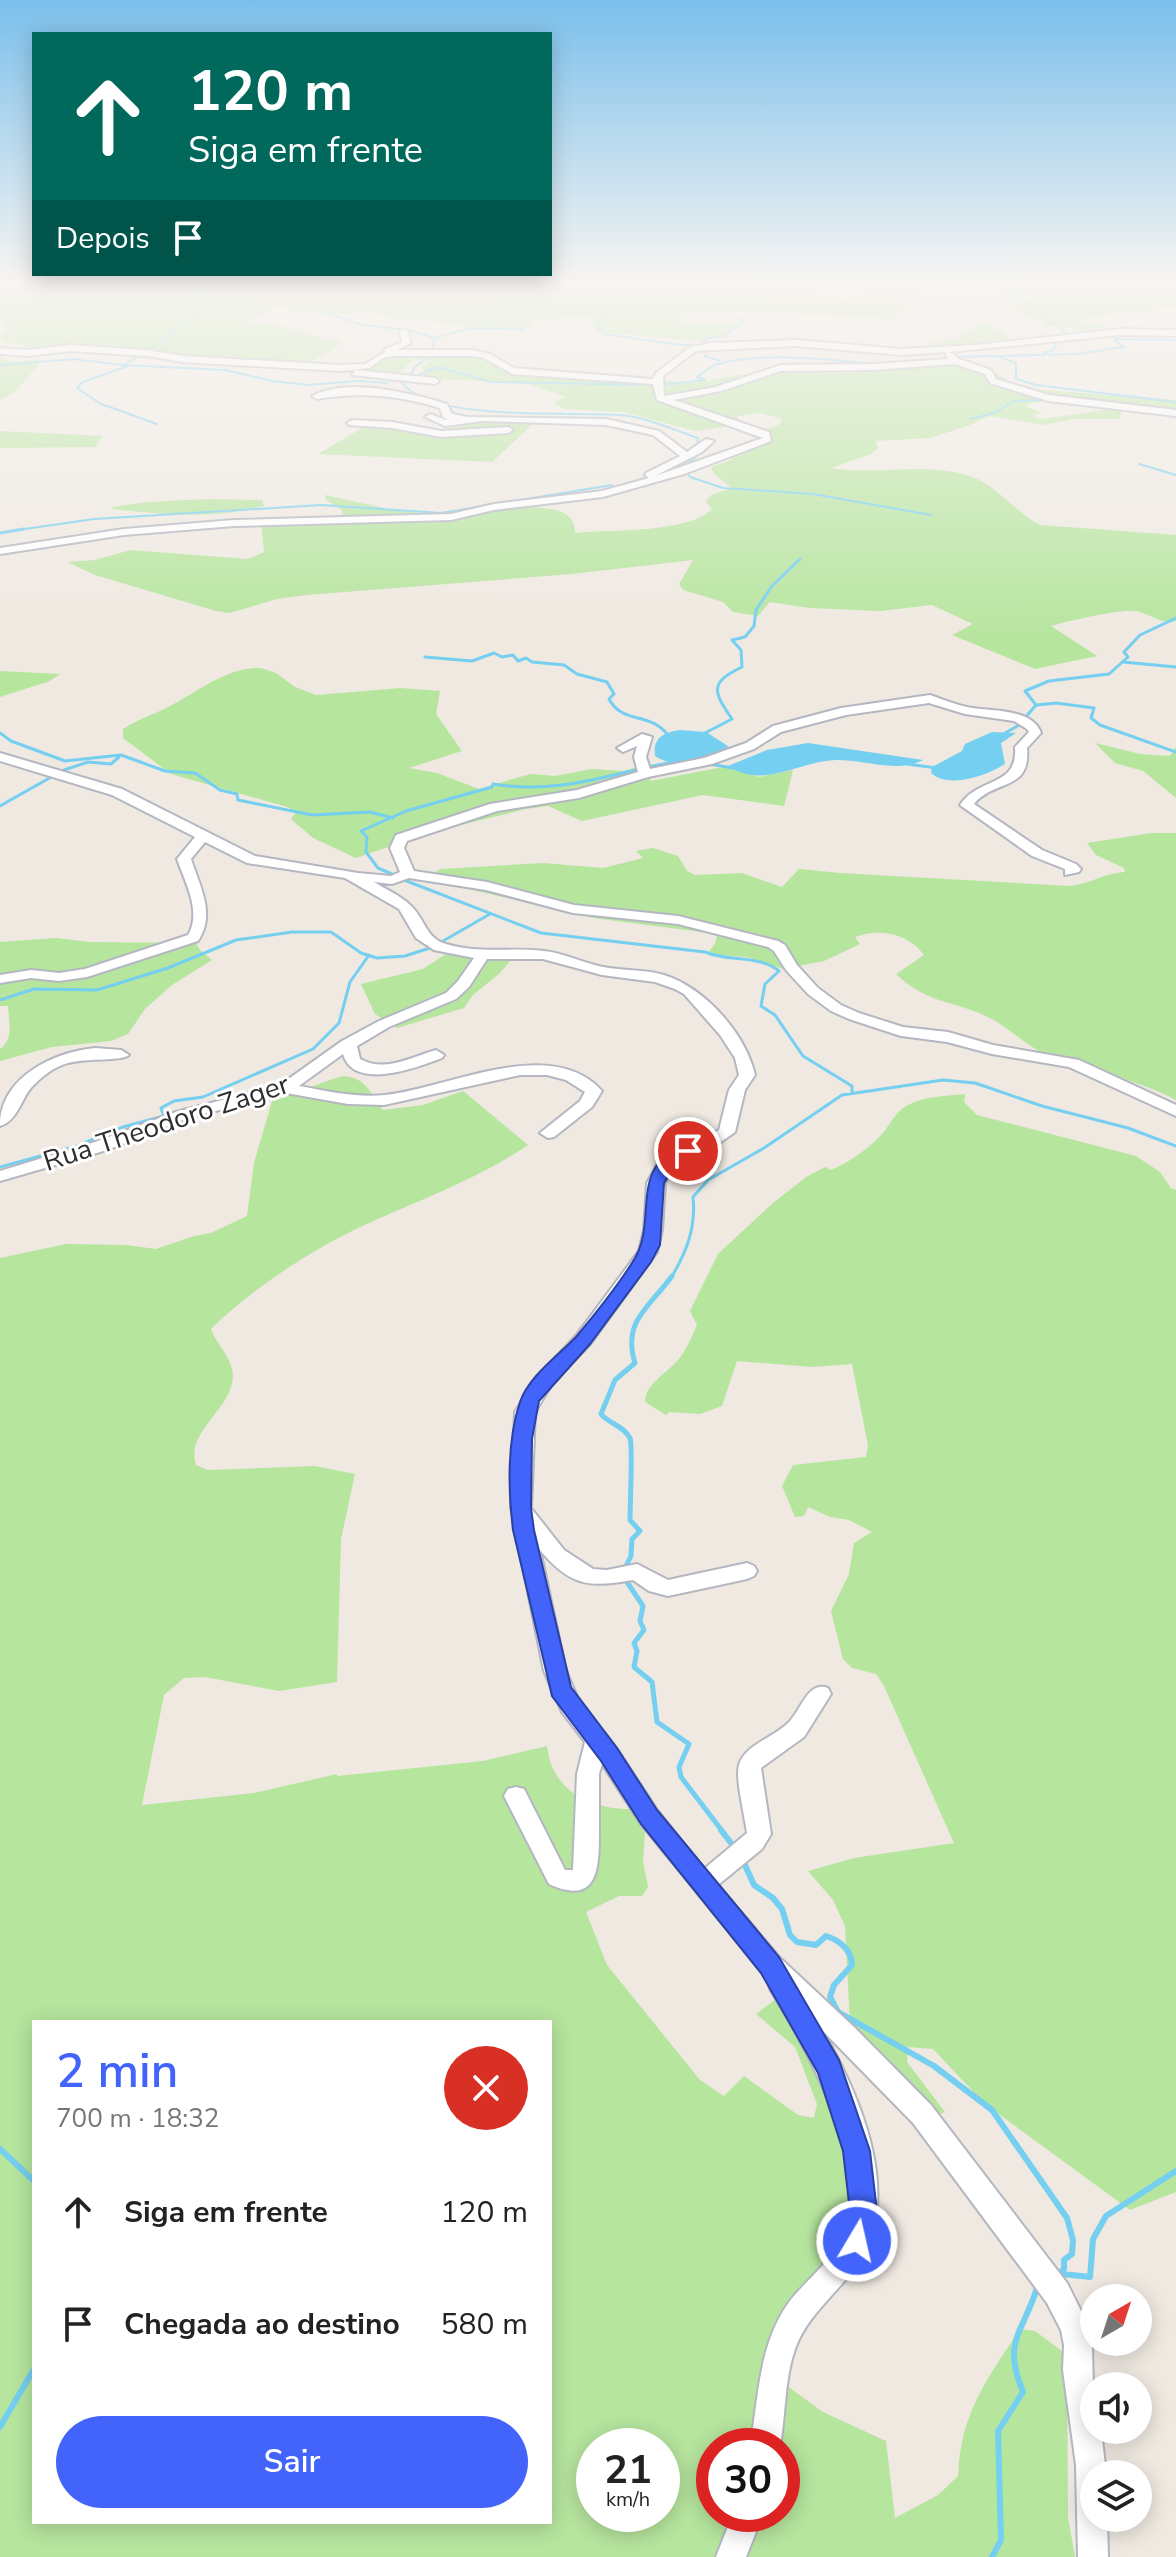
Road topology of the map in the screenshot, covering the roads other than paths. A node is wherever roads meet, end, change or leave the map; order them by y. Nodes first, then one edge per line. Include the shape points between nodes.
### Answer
1 (438, 403) edge
2 (671, 403) edge
3 (1093, 403) edge
4 (1176, 413) edge
5 (430, 417) dead end
6 (483, 418) junction
7 (606, 422) junction
8 (352, 423) dead end
9 (709, 441) dead end
10 (685, 455) junction
11 (638, 484) junction
12 (0, 551) edge
13 (623, 748) dead end
14 (0, 757) edge
15 (19, 763) junction
16 (0, 773) edge
17 (645, 774) junction
18 (202, 837) junction
19 (1070, 872) dead end
20 (349, 874) junction
21 (408, 874) junction
22 (392, 880) junction
23 (383, 894) junction
24 (483, 955) junction
25 (0, 979) edge
26 (348, 1044) junction
27 (121, 1055) dead end
28 (436, 1055) dead end
29 (286, 1088) junction
30 (1176, 1111) edge
31 (0, 1121) edge
32 (548, 1133) dead end
33 (0, 1176) edge
34 (521, 1508) junction
35 (747, 1571) dead end
36 (820, 1694) dead end
37 (597, 1741) junction
38 (516, 1796) dead end
39 (702, 1884) junction
40 (770, 1965) junction
41 (768, 2428) edge
42 (741, 2532) edge
43 (731, 2557) edge
44 (1093, 2557) edge

1 - 6 street via 451,418
2 - 11 street via 770,438
3 - 4 street
5 - 6 street via 445,423
6 - 7 street
7 - 8 street via 441,434
7 - 10 street via 656,433
9 - 10 street
10 - 11 street
11 - 12 street via 441,519 234,523 124,532
13 - 17 street via 646,737 640,757
14 - 15 street
15 - 16 street
15 - 18 street via 117,792
17 - 19 street via 738,751 794,723 891,704 930,699 1017,718 1035,731 1021,747 1022,766 971,797 967,805 1044,857 1074,869
17 - 21 street via 579,794 495,807 407,835 397,848
18 - 20 street via 261,863
18 - 25 street via 184,859 199,907 199,929 193,938 87,973
20 - 22 street
20 - 23 street
21 - 22 street
21 - 30 street via 496,888 573,909 678,920 773,944 813,991 854,1016 901,1031 1073,1063
22 - 23 street
23 - 24 street via 409,912 430,943
24 - 26 street, Rua Theodoro Zager via 464,984 445,1000
24 - 34 street via 544,955 680,986 726,1032 747,1066 730,1128 665,1165 656,1183 648,1252 583,1340 530,1400 523,1422
26 - 28 street via 353,1061 369,1069 396,1068
26 - 29 street, Rua Theodoro Zager
27 - 31 street via 88,1051 52,1066 28,1082
29 - 32 street via 364,1101 507,1073 552,1070 594,1091 586,1104
29 - 33 street, Rua Theodoro Zager via 182,1115
34 - 35 street via 561,1562 592,1577 637,1572 668,1588
34 - 37 street via 560,1690
36 - 39 street via 786,1739 752,1760 759,1834
37 - 38 street via 588,1774 584,1877 576,1882 557,1877
37 - 39 street
39 - 40 street
40 - 41 street via 830,2069 857,2151 864,2212 857,2241 797,2315 782,2344
40 - 44 street via 922,2114 1057,2293 1078,2345 1091,2465
42 - 43 street

